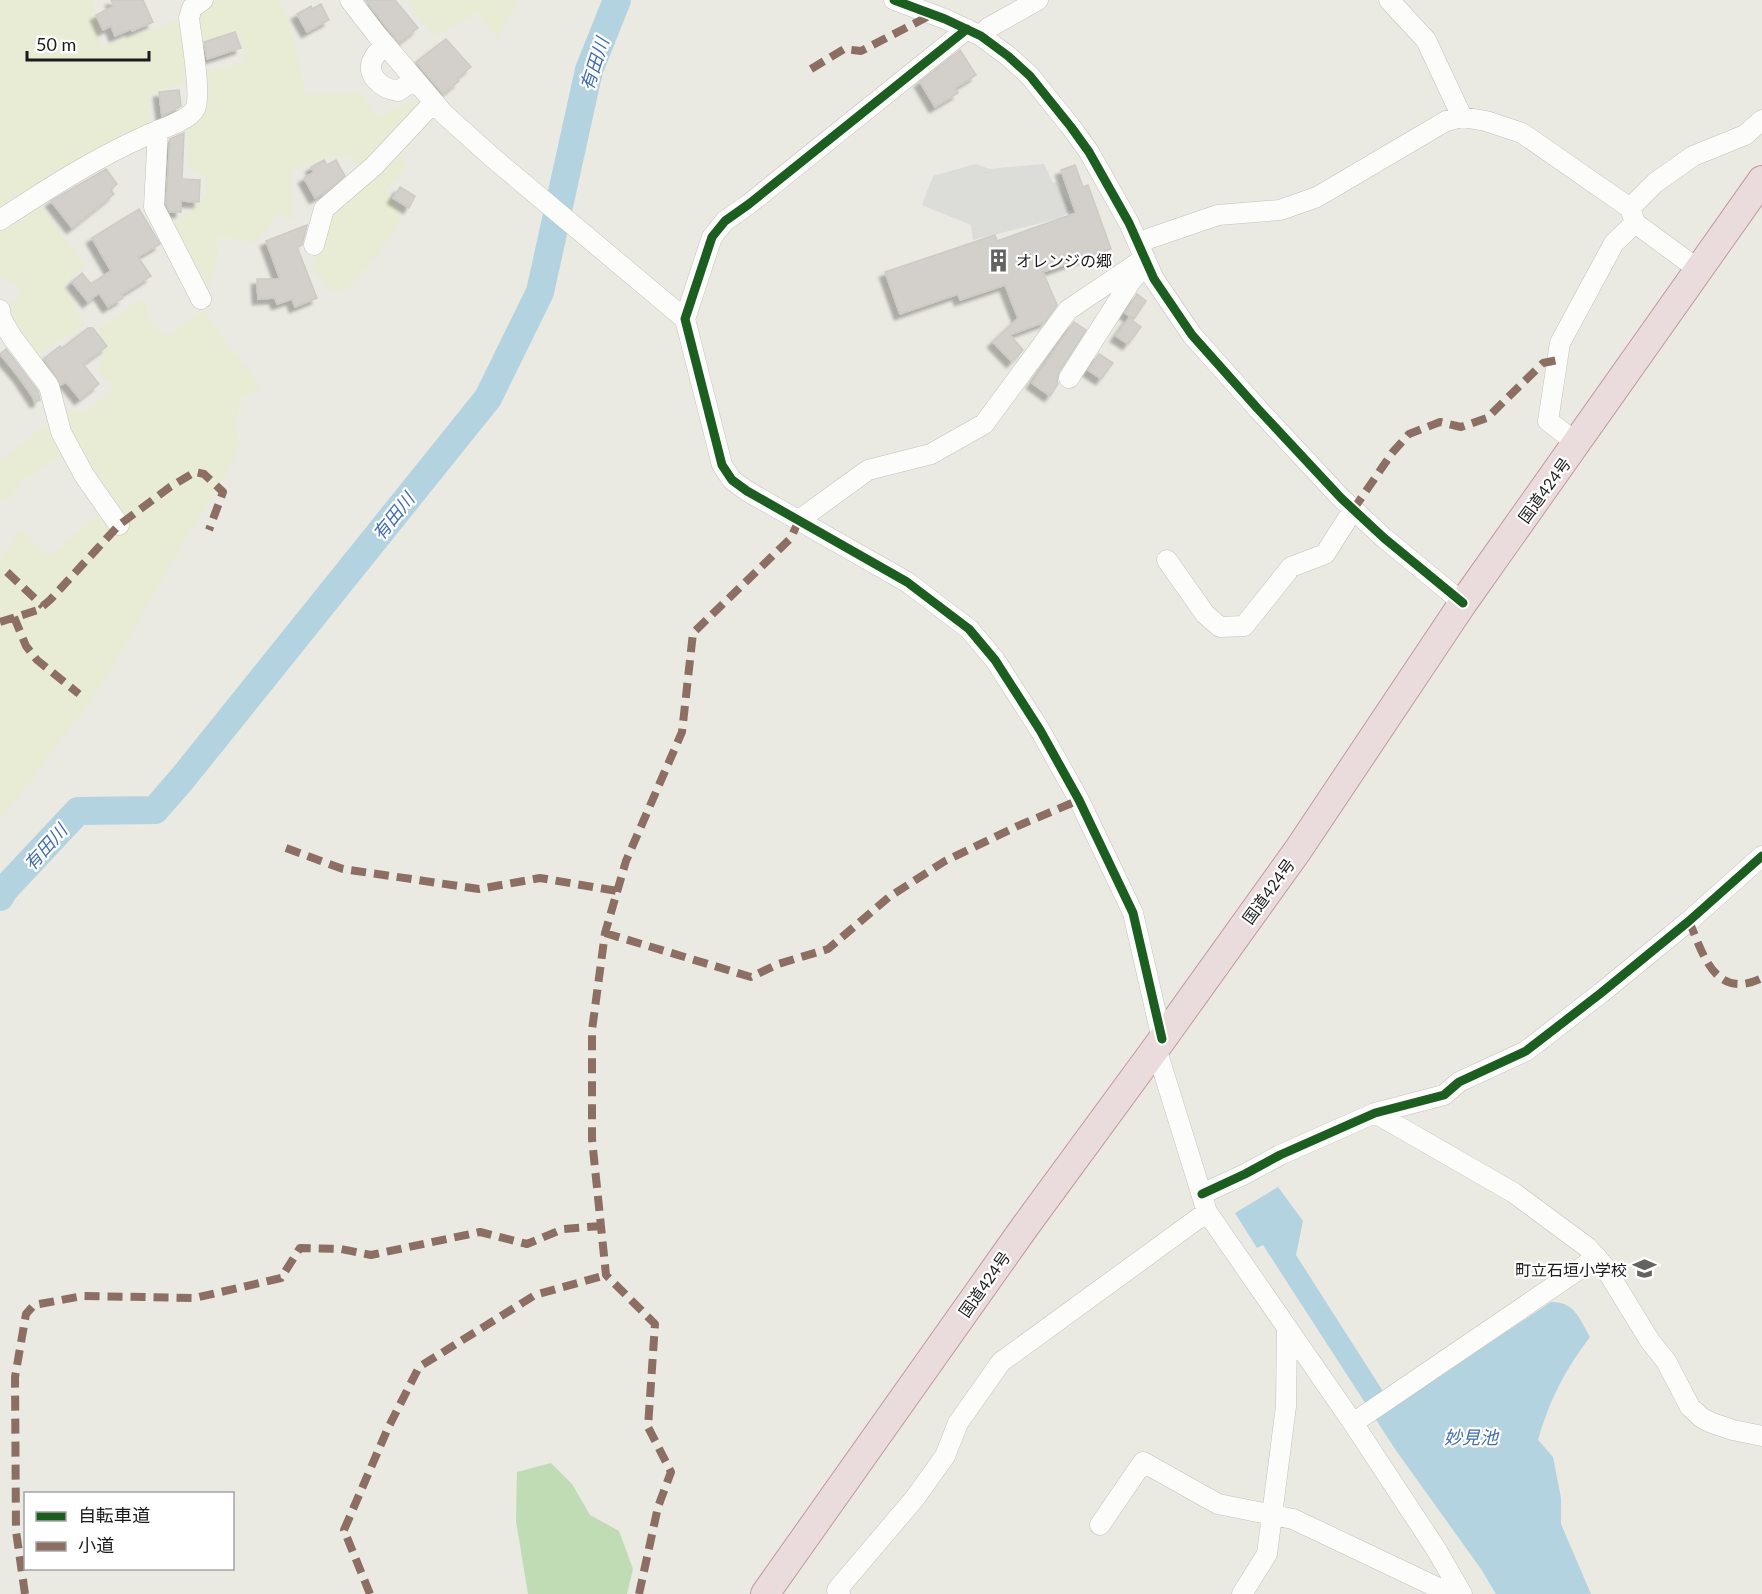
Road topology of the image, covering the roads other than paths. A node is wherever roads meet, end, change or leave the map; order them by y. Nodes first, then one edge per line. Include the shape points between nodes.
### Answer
1 (203, 0) edge
2 (350, 0) edge
3 (894, 0) edge
4 (1038, 0) edge
5 (1389, 0) edge
6 (974, 32) junction
7 (386, 45) junction
8 (415, 80) junction
9 (434, 102) junction
10 (1462, 117) junction
11 (1762, 120) edge
12 (158, 130) junction
13 (1762, 180) edge
14 (1632, 216) junction
15 (0, 220) edge
16 (314, 246) dead end
17 (1144, 255) junction
18 (1699, 270) junction
19 (201, 299) dead end
20 (0, 310) edge
21 (685, 319) junction
22 (1069, 378) dead end
23 (1578, 444) junction
24 (1353, 510) junction
25 (799, 520) junction
26 (119, 525) dead end
27 (1167, 560) dead end
28 (1463, 603) junction
29 (1762, 856) edge
30 (1159, 1043) junction
31 (1375, 1113) junction
32 (1204, 1203) junction
33 (1597, 1257) junction
34 (1287, 1328) junction
35 (1353, 1423) junction
36 (1762, 1436) edge
37 (1271, 1515) junction
38 (1100, 1525) dead end
39 (765, 1594) edge
40 (840, 1594) edge
41 (1242, 1594) edge
42 (1451, 1594) edge
43 (1462, 1594) edge

1 - 12 street via 192,8 189,18 198,94 196,109 188,118
2 - 7 street
3 - 6 street
4 - 6 street
5 - 10 street via 1426,40
6 - 17 street via 1030,76 1071,127 1106,180
6 - 21 street via 725,221 712,237
7 - 8 street
7 - 8 street via 374,57 373,77 387,90 398,91
8 - 9 street
9 - 16 street via 374,166 324,209
9 - 21 street via 493,158
10 - 14 street via 1522,133
10 - 17 street via 1446,121 1317,197 1280,210 1218,215
11 - 14 street via 1745,135 1693,156 1655,183
12 - 15 street via 64,178
12 - 19 street via 154,207
13 - 18 highway, 国道424号
14 - 18 street
14 - 23 street via 1560,343 1548,421
17 - 22 street
17 - 24 street via 1164,295 1192,335
17 - 25 street via 1068,310 984,424 931,454 868,470
18 - 23 highway, 国道424号
20 - 26 street via 12,337 49,386 61,432 84,475
21 - 25 street via 722,465 732,480 747,491
23 - 28 highway, 国道424号
24 - 27 street via 1324,554 1291,567 1244,626 1220,627 1205,614
24 - 28 street
25 - 30 street via 907,582 969,630 995,660 1079,800 1133,913
28 - 30 highway, 国道424号 via 1298,850
29 - 31 street via 1689,921 1526,1051 1459,1082 1443,1095
30 - 32 street
30 - 39 highway, 国道424号
31 - 32 street via 1280,1155
31 - 33 street via 1514,1193
32 - 34 street
32 - 40 street via 1001,1362 958,1423 945,1456 837,1590
33 - 35 street
33 - 36 street via 1666,1361 1690,1407 1712,1423
34 - 35 street
34 - 37 street via 1286,1406
35 - 43 street
37 - 38 street via 1218,1504 1143,1462
37 - 41 street via 1267,1554
37 - 42 street via 1293,1519

